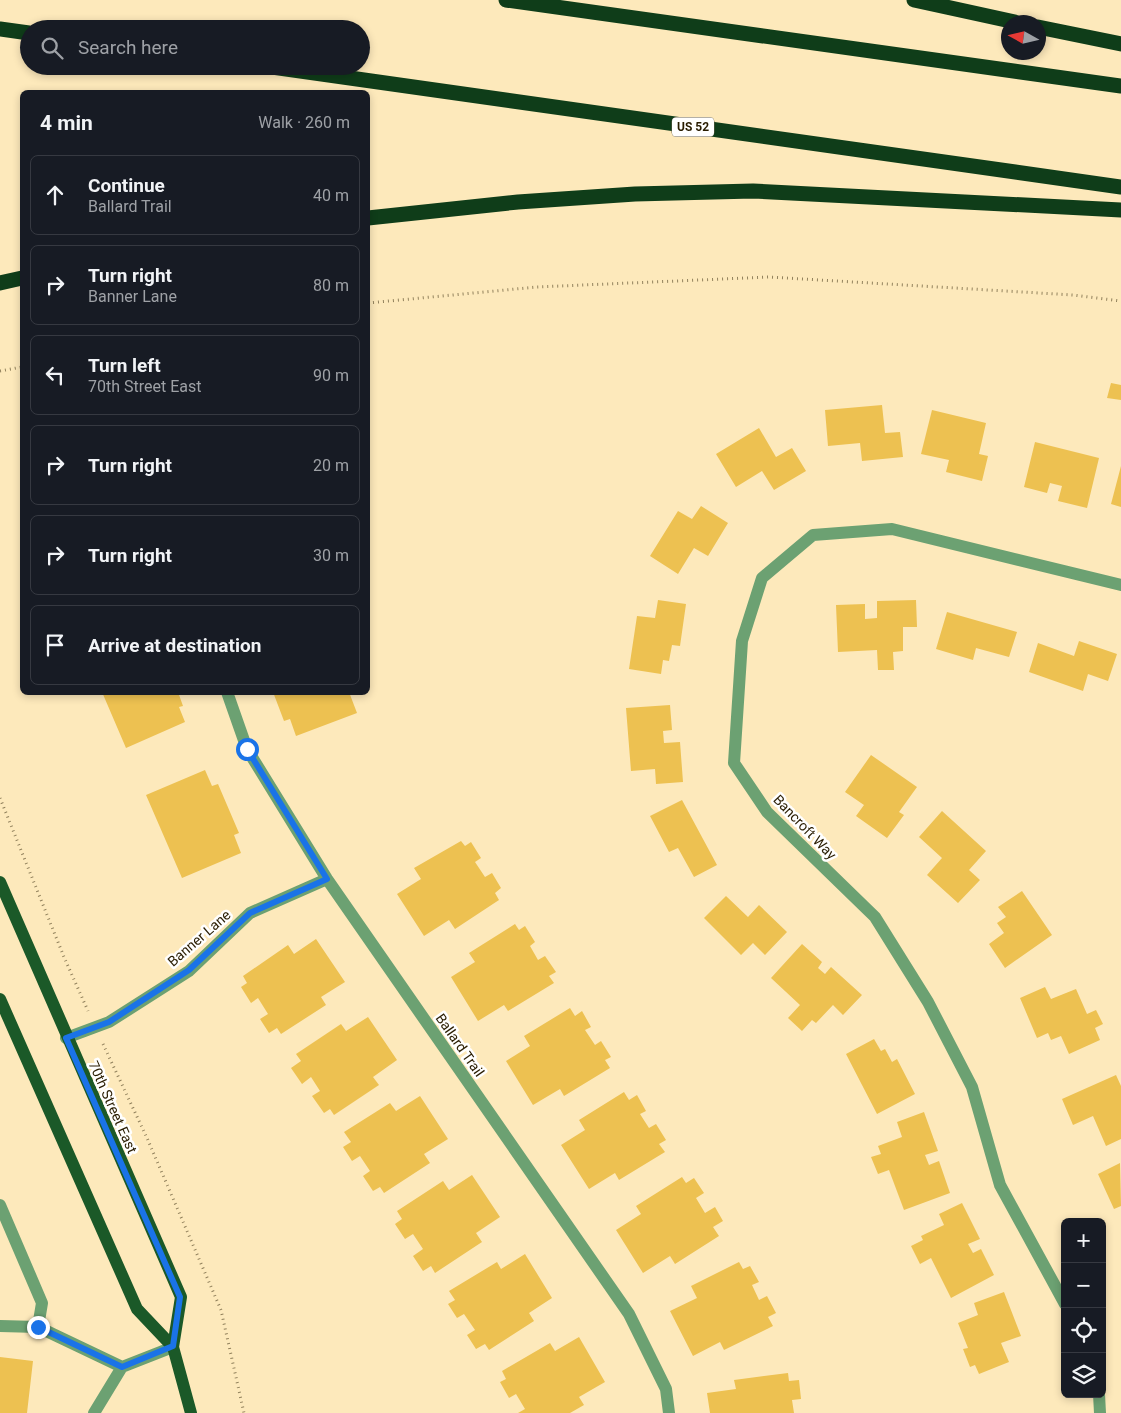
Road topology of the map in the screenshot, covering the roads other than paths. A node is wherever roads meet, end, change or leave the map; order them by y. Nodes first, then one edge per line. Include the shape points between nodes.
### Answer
1 (506, 0) edge
2 (914, 0) edge
3 (1001, 19) edge
4 (0, 29) edge
5 (1046, 29) edge
6 (20, 32) edge
7 (1121, 44) edge
8 (329, 75) edge
9 (1121, 86) edge
10 (1121, 187) edge
11 (1121, 210) edge
12 (370, 218) edge
13 (20, 278) edge
14 (0, 283) edge
15 (1121, 585) edge
16 (228, 695) edge
17 (327, 879) junction
18 (0, 882) edge
19 (0, 999) edge
20 (66, 1038) junction
21 (0, 1205) edge
22 (1061, 1297) edge
23 (0, 1326) edge
24 (38, 1327) junction
25 (173, 1346) junction
26 (122, 1367) junction
27 (1099, 1398) edge
28 (94, 1413) edge
29 (191, 1413) edge
30 (669, 1413) edge
31 (1100, 1413) edge

1 - 9 highway
2 - 3 highway
4 - 6 highway
5 - 7 highway
8 - 10 highway, US 52
11 - 12 highway via 753,191 518,202
13 - 14 highway
15 - 22 street, Bancroft Way via 892,529 813,534 762,578 742,641 734,763 766,812 875,917 928,1002 972,1087 1000,1185
16 - 17 street, Ballard Trail via 247,749
17 - 20 street, Banner Lane via 250,913 189,970 109,1022
17 - 30 street, Ballard Trail via 629,1314 666,1389
18 - 20 main road, 70th Street East
19 - 25 main road, 70th Street East via 137,1309
20 - 25 main road, 70th Street East via 180,1297
21 - 24 street via 42,1303
23 - 24 street
24 - 26 street
25 - 26 street
25 - 29 main road, 70th Street East
26 - 28 street
27 - 31 street

